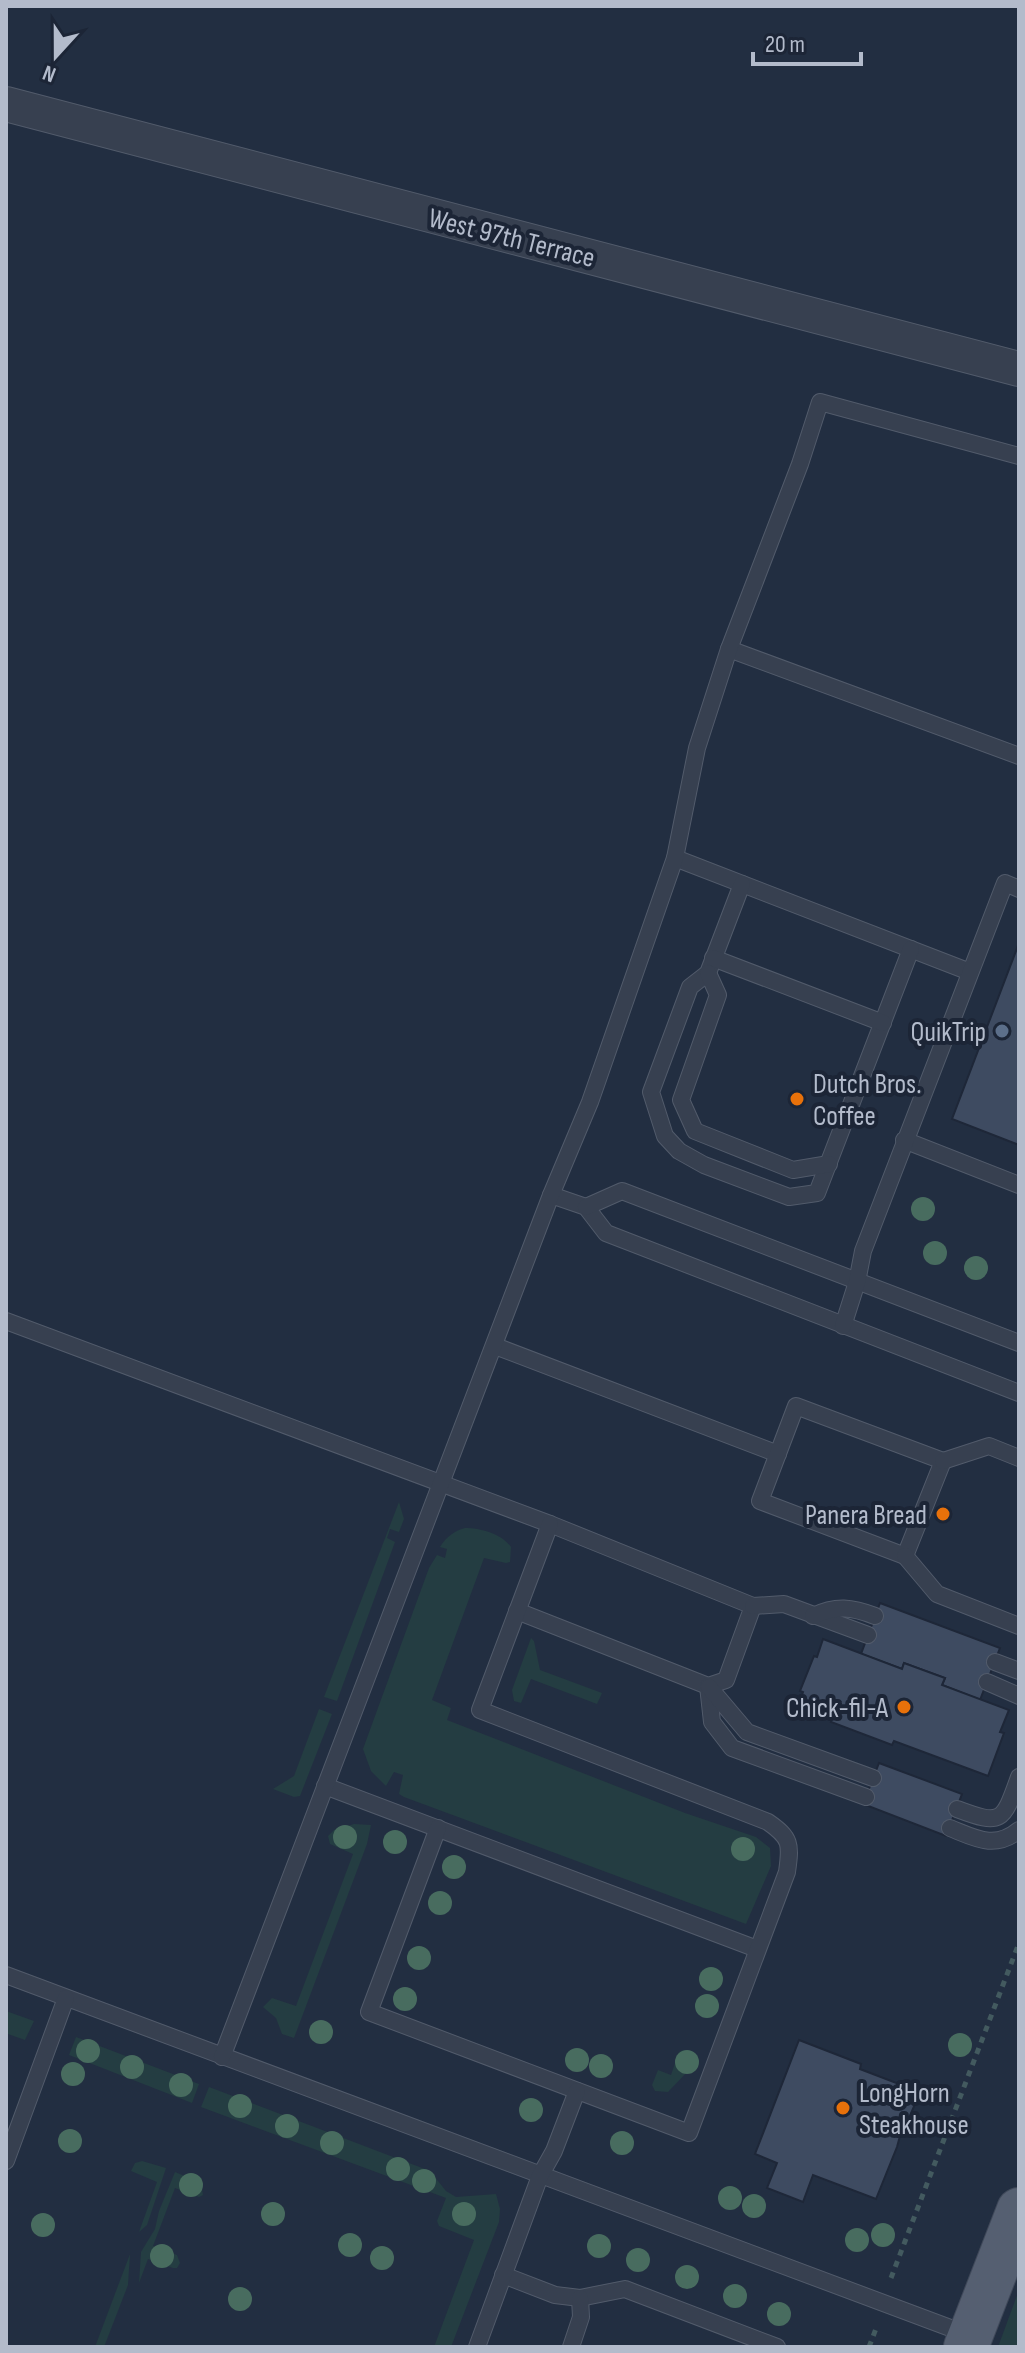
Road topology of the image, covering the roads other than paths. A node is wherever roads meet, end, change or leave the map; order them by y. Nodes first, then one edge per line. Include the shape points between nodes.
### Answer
1 (6, 104) edge
2 (1019, 369) edge
3 (1019, 456) edge
4 (729, 649) junction
5 (1019, 756) edge
6 (675, 858) junction
7 (742, 884) junction
8 (1019, 889) edge
9 (911, 949) junction
10 (710, 965) junction
11 (970, 972) junction
12 (883, 1023) junction
13 (904, 1140) junction
14 (829, 1164) junction
15 (1019, 1185) edge
16 (551, 1195) junction
17 (586, 1207) junction
18 (857, 1282) junction
19 (6, 1321) edge
20 (843, 1326) junction
21 (1019, 1343) edge
22 (495, 1346) junction
23 (1019, 1393) edge
24 (778, 1454) junction
25 (1019, 1458) edge
26 (943, 1461) junction
27 (441, 1484) junction
28 (550, 1524) junction
29 (905, 1556) junction
30 (753, 1606) junction
31 (517, 1611) junction
32 (813, 1616) junction
33 (875, 1616) dead end
34 (1019, 1626) edge
35 (868, 1635) dead end
36 (995, 1662) dead end
37 (1019, 1671) edge
38 (987, 1682) dead end
39 (708, 1686) junction
40 (1019, 1696) edge
41 (1019, 1777) edge
42 (873, 1778) dead end
43 (325, 1786) junction
44 (866, 1797) dead end
45 (957, 1809) dead end
46 (438, 1828) junction
47 (950, 1828) dead end
48 (1019, 1830) edge
49 (757, 1949) junction
50 (6, 1975) edge
51 (66, 1998) junction
52 (222, 2057) junction
53 (577, 2091) junction
54 (6, 2161) edge
55 (540, 2176) junction
56 (1019, 2210) edge
57 (503, 2275) junction
58 (580, 2298) junction
59 (968, 2341) edge
60 (477, 2347) edge
61 (571, 2347) edge
62 (777, 2347) edge

1 - 2 street, West 97th Terrace
3 - 4 lane via 820,402
4 - 5 lane
4 - 6 lane via 697,748
6 - 7 lane
6 - 16 lane via 590,1102
7 - 9 lane
7 - 10 lane
8 - 11 lane via 1005,883
9 - 11 lane
9 - 12 lane
10 - 12 lane
10 - 14 lane via 718,995 681,1100 695,1131 793,1170
10 - 14 lane via 690,987 651,1092 665,1136 704,1165 789,1197 817,1193
11 - 13 lane
12 - 14 lane
13 - 15 lane
13 - 18 lane via 863,1251
16 - 17 lane
16 - 22 lane
17 - 18 lane via 622,1191
17 - 20 lane via 606,1233
18 - 20 lane
18 - 21 lane
19 - 27 lane
20 - 23 lane
22 - 24 lane
22 - 27 lane
24 - 26 lane via 796,1406
24 - 29 lane via 760,1501
25 - 26 lane via 989,1446
26 - 29 lane
27 - 28 lane
27 - 43 lane
28 - 30 lane
28 - 31 lane
29 - 34 lane via 937,1594
30 - 32 lane via 784,1604
30 - 39 lane via 726,1680
31 - 39 lane
31 - 49 lane via 480,1710 768,1822 785,1834 790,1849 787,1872
32 - 33 lane via 840,1607
32 - 35 lane
36 - 37 lane
38 - 40 lane
39 - 42 lane via 747,1732
39 - 44 lane via 712,1722 732,1748
41 - 45 lane via 1003,1814 996,1818
43 - 46 lane
43 - 52 lane
46 - 49 lane
46 - 53 lane via 369,2012
47 - 48 lane via 993,1841
49 - 53 lane via 689,2133
50 - 51 lane
51 - 52 lane
51 - 54 lane
52 - 55 lane
53 - 55 lane
55 - 57 lane
55 - 59 lane via 886,2305
56 - 59 main road
57 - 58 lane via 555,2295
57 - 60 lane
58 - 61 lane via 581,2317
58 - 62 lane via 625,2289

